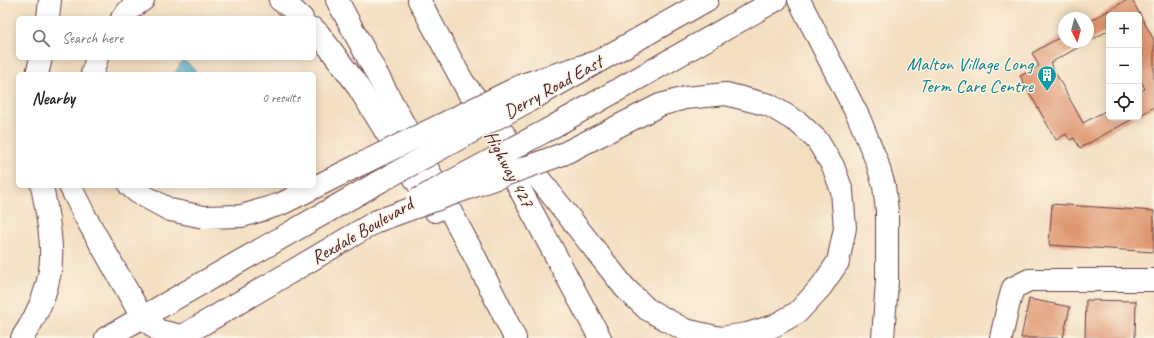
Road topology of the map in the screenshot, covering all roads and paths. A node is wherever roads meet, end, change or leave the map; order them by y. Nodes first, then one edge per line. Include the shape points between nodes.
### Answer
1 (50, 0) edge
2 (143, 0) edge
3 (280, 0) edge
4 (338, 0) edge
5 (419, 0) edge
6 (707, 0) edge
7 (776, 0) edge
8 (799, 0) edge
9 (48, 16) edge
10 (124, 16) edge
11 (300, 16) edge
12 (316, 31) edge
13 (40, 60) edge
14 (47, 60) edge
15 (96, 60) edge
16 (38, 72) edge
17 (47, 72) edge
18 (93, 72) edge
19 (463, 82) junction
20 (529, 91) junction
21 (549, 129) joint
22 (378, 183) joint
23 (316, 187) edge
24 (42, 188) edge
25 (71, 188) edge
26 (132, 188) edge
27 (314, 188) edge
28 (377, 221) junction
29 (474, 255) junction
30 (1154, 280) edge
31 (142, 317) junction
32 (180, 337) edge
33 (22, 338) edge
34 (106, 338) edge
35 (515, 338) edge
36 (600, 338) edge
37 (883, 338) edge
38 (1001, 338) edge

1 - 9 main road
2 - 10 main road
3 - 11 main road
4 - 29 main road
5 - 19 main road, Highway 427
6 - 20 main road, Derry Road East via 599,61
7 - 21 main road, Derry Road East
8 - 37 main road via 859,118 884,186 887,211 887,281
12 - 29 main road via 355,82 446,229
13 - 16 main road
14 - 17 main road
15 - 18 main road
19 - 28 main road, bridge via 625,288 647,309 685,330 720,338 774,326 798,312 820,288 838,262 845,228 842,191 833,166 817,140 799,123 769,105 726,94 685,98 660,104 564,154
19 - 36 main road, Highway 427
20 - 22 main road, Derry Road East, bridge
20 - 23 main road, bridge via 361,164
21 - 28 main road, Rexdale Boulevard, bridge
22 - 31 main road, Rexdale Boulevard
24 - 33 main road via 50,231 51,264 38,311
25 - 31 main road
26 - 27 main road, bridge via 170,210 204,218 242,216 282,204
28 - 32 main road, Rexdale Boulevard
29 - 35 main road
30 - 38 main road via 1029,280 1013,288
31 - 32 main road via 159,331
31 - 34 main road, Rexdale Boulevard

